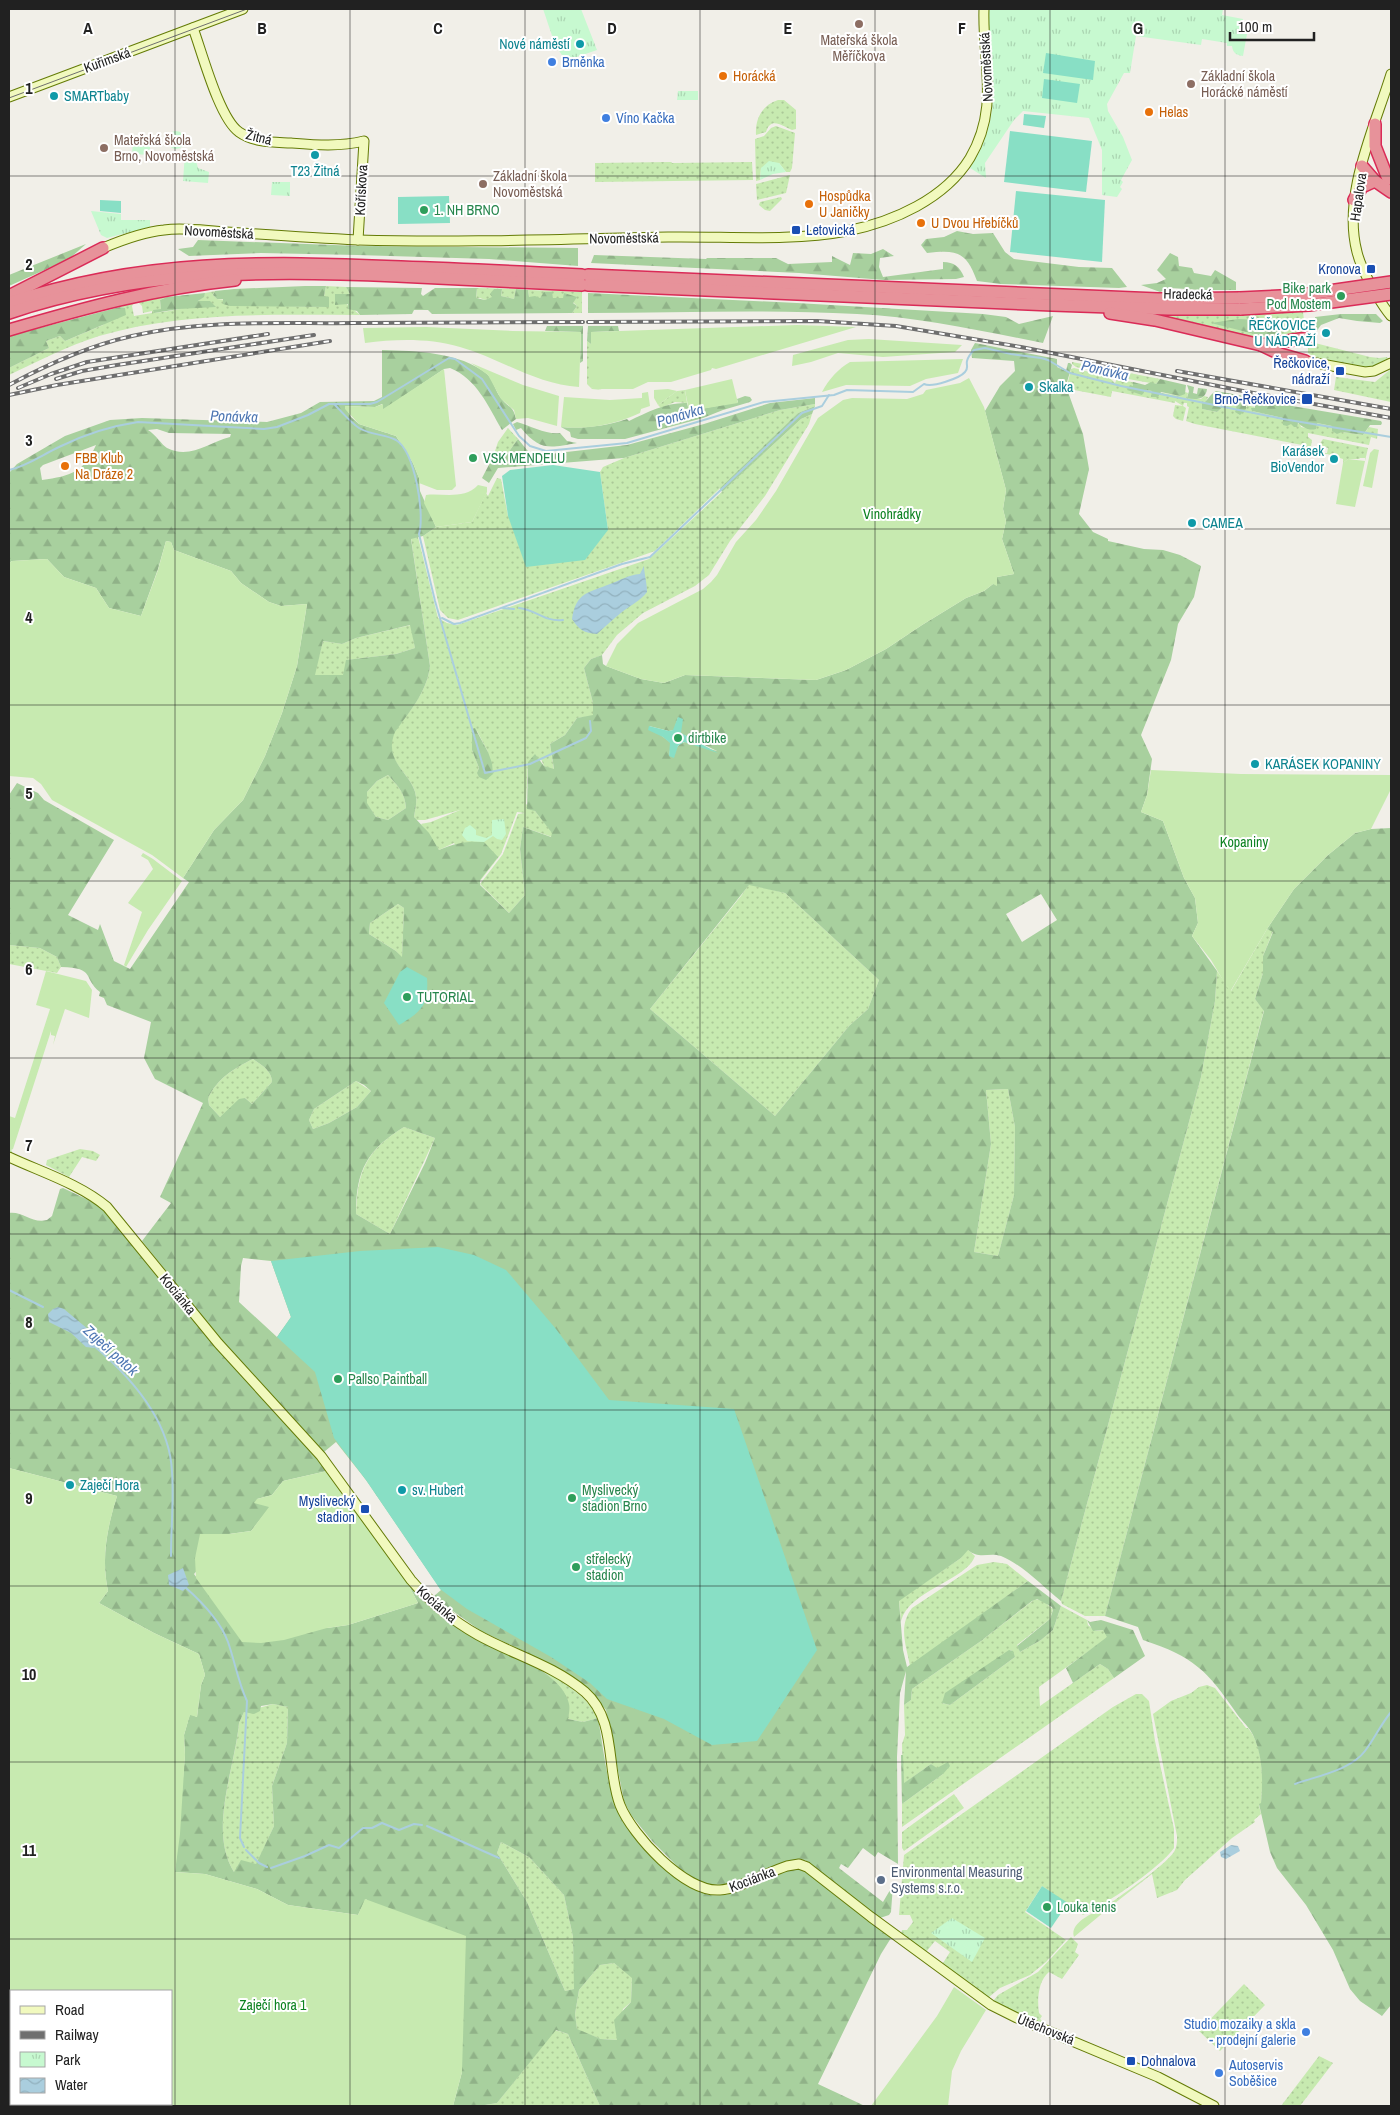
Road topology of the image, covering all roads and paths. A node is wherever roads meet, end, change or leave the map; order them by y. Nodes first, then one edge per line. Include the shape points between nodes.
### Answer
1 (243, 9) edge
2 (984, 9) edge
3 (193, 28) junction
4 (1391, 74) edge
5 (9, 97) edge
6 (1376, 124) junction
7 (364, 141) joint
8 (1362, 166) junction
9 (1390, 180) edge
10 (1374, 181) junction
11 (1391, 192) edge
12 (1354, 200) junction
13 (358, 240) junction
14 (103, 248) joint
15 (316, 273) junction
16 (585, 280) junction
17 (1391, 282) edge
18 (71, 285) junction
19 (1391, 294) edge
20 (9, 296) edge
21 (984, 297) junction
22 (9, 303) edge
23 (1241, 303) junction
24 (1052, 305) junction
25 (9, 313) edge
26 (1391, 316) edge
27 (9, 330) edge
28 (1307, 338) dead end
29 (1261, 345) junction
30 (1305, 361) joint
31 (1391, 363) edge
32 (9, 1157) edge
33 (890, 1931) joint
34 (1214, 2106) edge

1 - 3 street, Kuřimská
2 - 13 street, Novoměstská via 989,98 976,147 962,170 942,190 879,222 847,231 789,237
3 - 5 street, Kuřimská
3 - 7 street, Žitná via 221,106 230,124 239,132 260,140 320,146
4 - 6 street, Hapalova
6 - 8 street, Hapalova
6 - 9 highway via 1375,146
7 - 13 street, Kořískova
8 - 9 highway via 1373,168
8 - 10 highway
8 - 12 street, Hapalova
10 - 11 highway
10 - 12 highway via 1362,186
12 - 26 street, Hapalova via 1355,241 1363,269
13 - 14 street, Novoměstská via 171,229 133,236
14 - 20 highway
15 - 16 highway
15 - 25 highway via 163,278 95,289
15 - 27 highway via 148,293
16 - 18 highway via 337,264 242,263 158,269
16 - 21 highway
17 - 23 highway, Hradecká, bridge
18 - 20 highway
18 - 22 highway
19 - 23 highway, Hradecká, bridge via 1309,305
21 - 23 highway, Hradecká
21 - 24 highway, Hradecká
23 - 24 highway, Hradecká via 1168,309
24 - 29 highway via 1155,320
28 - 29 highway
29 - 30 highway
30 - 31 street via 1365,372
32 - 33 street, Kociánka via 66,1183 107,1207 218,1343 321,1456 427,1598 459,1623 540,1663 591,1699 603,1717 616,1791 626,1818 677,1875 706,1889 722,1890 799,1864 808,1867
33 - 34 street, Útěchovská via 1006,2013 1158,2076

